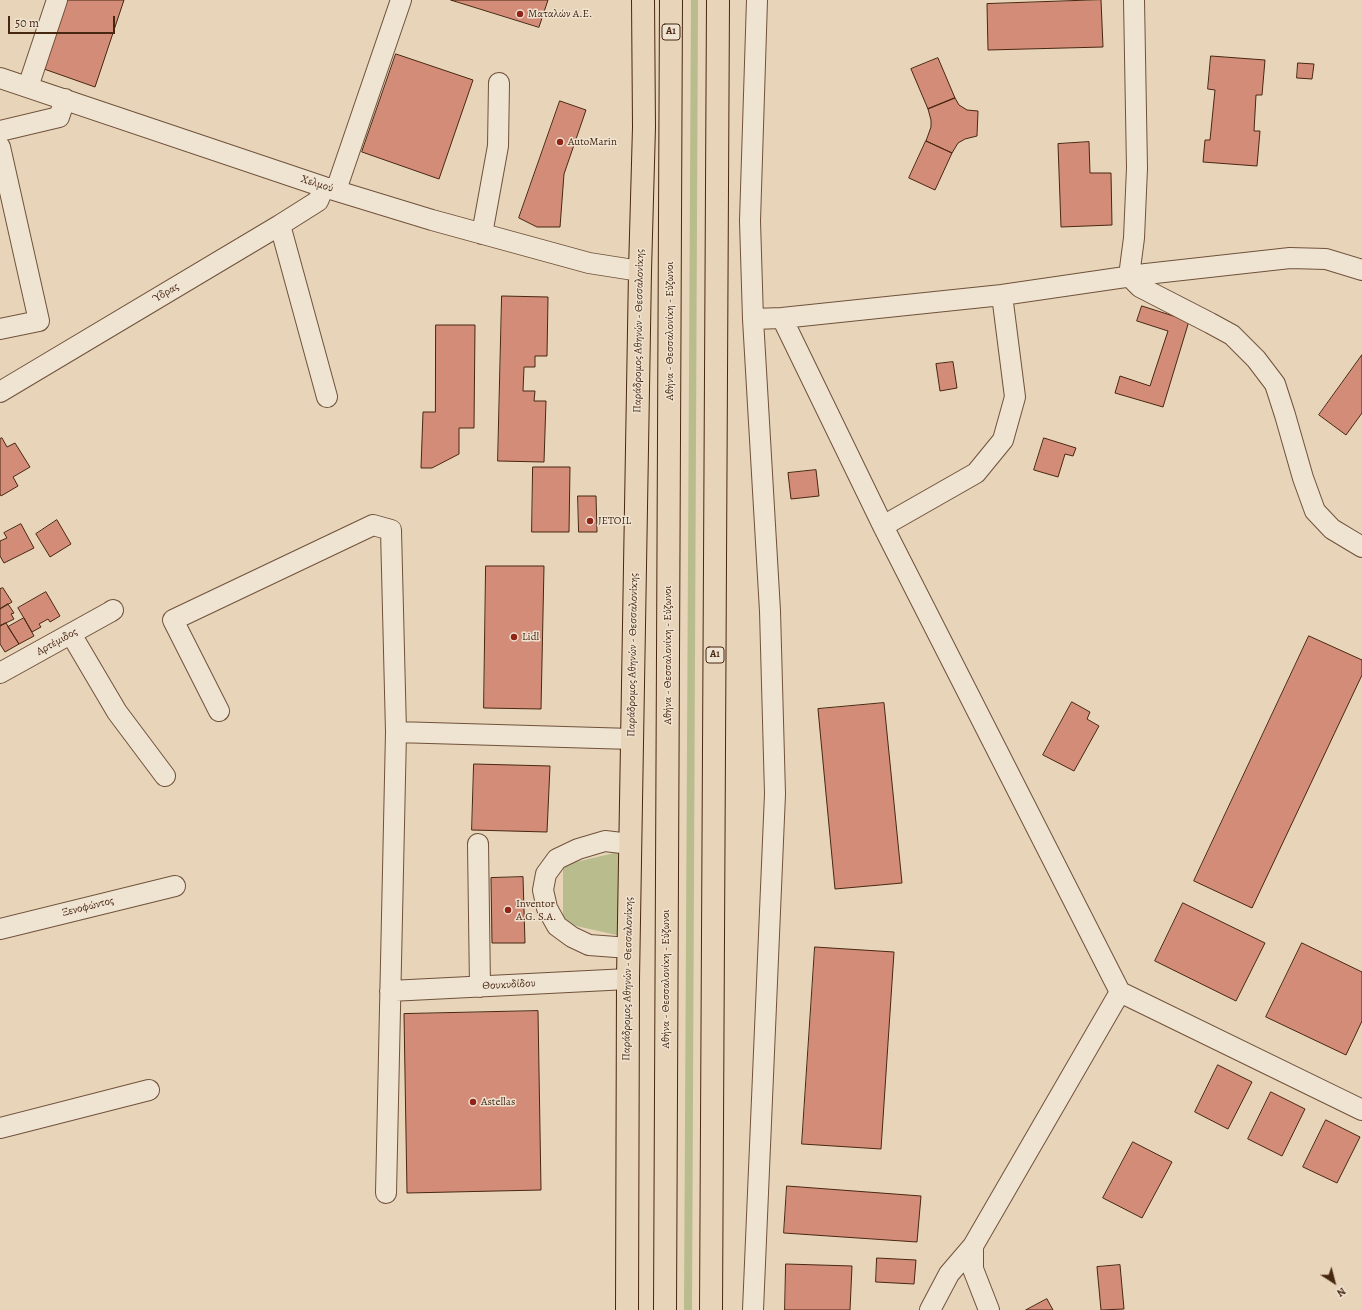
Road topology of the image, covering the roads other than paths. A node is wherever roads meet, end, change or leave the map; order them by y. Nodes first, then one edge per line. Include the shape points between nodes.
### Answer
1 (57, 0) edge
2 (401, 0) edge
3 (671, 0) edge
4 (718, 0) edge
5 (756, 0) edge
6 (1134, 0) edge
7 (640, 3) edge
8 (0, 78) edge
9 (499, 83) dead end
10 (28, 87) junction
11 (65, 99) junction
12 (0, 131) edge
13 (0, 147) edge
14 (330, 188) junction
15 (280, 225) junction
16 (482, 234) junction
17 (1362, 270) edge
18 (640, 271) junction
19 (1129, 276) junction
20 (1002, 295) junction
21 (782, 318) junction
22 (753, 319) junction
23 (0, 329) edge
24 (0, 392) edge
25 (327, 397) dead end
26 (883, 526) junction
27 (1362, 547) edge
28 (113, 610) dead end
29 (71, 634) junction
30 (0, 673) edge
31 (218, 711) dead end
32 (396, 732) junction
33 (632, 739) junction
34 (165, 776) dead end
35 (478, 844) dead end
36 (630, 844) junction
37 (175, 886) dead end
38 (0, 929) edge
39 (628, 948) junction
40 (628, 980) junction
41 (480, 987) junction
42 (390, 991) junction
43 (1120, 992) junction
44 (149, 1090) dead end
45 (1362, 1110) edge
46 (0, 1128) edge
47 (386, 1193) dead end
48 (973, 1246) junction
49 (627, 1310) edge
50 (665, 1310) edge
51 (711, 1310) edge
52 (753, 1310) edge
53 (930, 1310) edge
54 (988, 1310) edge

1 - 10 street
2 - 14 street, Ύδρας
3 - 50 main road, Αθήνα - Θεσσαλονίκη - Εύζωνοι / Α1
4 - 51 main road, Α1
5 - 22 street via 750,221
6 - 19 street via 1137,168 1134,238
7 - 18 main road, Παράδρομος Αθηνών - Θεσσαλονίκης via 644,127
8 - 10 street, Χελμού
9 - 16 street via 498,146
10 - 11 street, Χελμού
11 - 12 street via 59,117
11 - 14 street, Χελμού
13 - 23 street via 39,320
14 - 15 street, Ύδρας via 318,201
14 - 16 street, Χελμού
15 - 24 street, Ύδρας
15 - 25 street
16 - 18 street, Χελμού via 589,263
17 - 19 street via 1326,259 1290,258
18 - 33 main road, Παράδρομος Αθηνών - Θεσσαλονίκης
19 - 20 street
19 - 27 street via 1140,287 1232,335 1256,359 1274,384 1315,511 1332,529
20 - 21 street
20 - 26 street via 1015,397 1003,440 976,473
21 - 22 street
21 - 26 street
22 - 52 street via 770,610 774,794
26 - 43 street
28 - 29 street, Αρτέμιδος
29 - 30 street, Αρτέμιδος
29 - 34 street via 117,712
31 - 32 street via 173,620 373,525 391,530
32 - 33 street
32 - 42 street
33 - 36 main road, Παράδρομος Αθηνών - Θεσσαλονίκης
35 - 41 street
36 - 39 main road, Παράδρομος Αθηνών - Θεσσαλονίκης
36 - 39 street via 605,841 557,859 546,874 543,890 547,908 557,926 572,937 589,945
37 - 38 street, Ξενοφώντος
39 - 40 main road, Παράδρομος Αθηνών - Θεσσαλονίκης
40 - 41 street, Θουκυδίδου
40 - 49 main road, Παράδρομος Αθηνών - Θεσσαλονίκης
41 - 42 street, Θουκυδίδου
42 - 47 street
43 - 45 street
43 - 48 street
44 - 46 street
48 - 53 street via 949,1274
48 - 54 street via 973,1269

